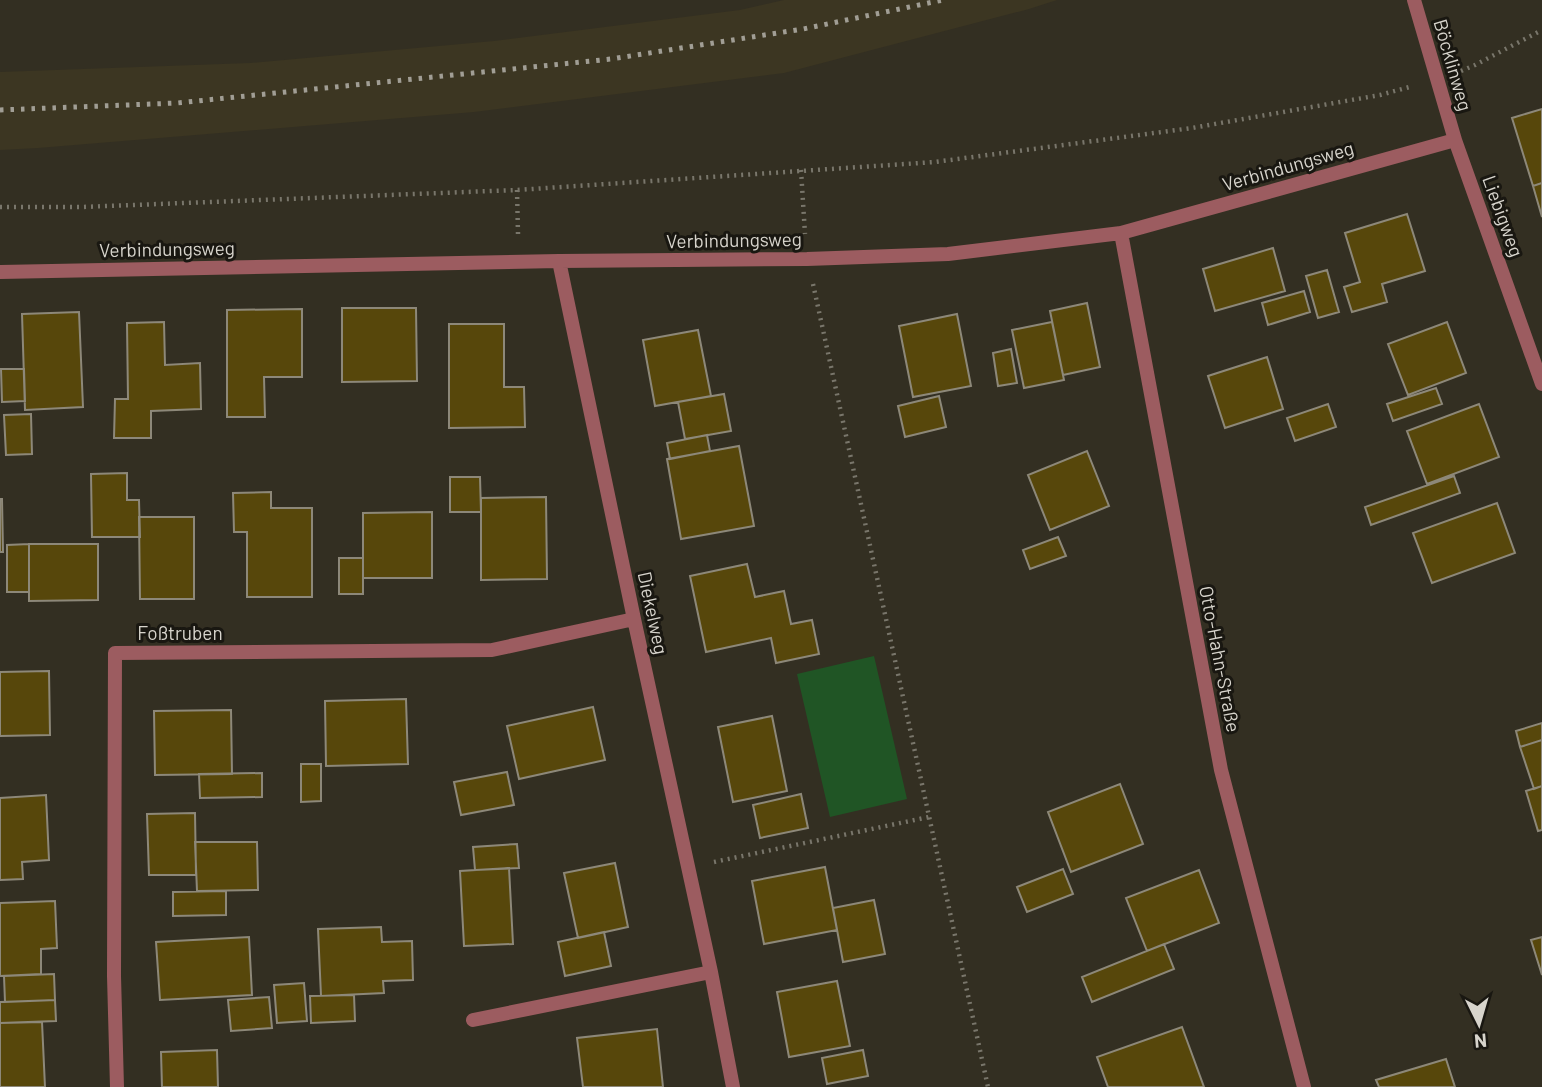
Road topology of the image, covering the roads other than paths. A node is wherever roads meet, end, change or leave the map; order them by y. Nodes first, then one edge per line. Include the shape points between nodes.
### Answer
1 (1414, 0) edge
2 (1455, 140) junction
3 (1121, 233) junction
4 (559, 261) junction
5 (0, 272) edge
6 (1542, 384) edge
7 (634, 619) junction
8 (711, 972) junction
9 (473, 1020) dead end
10 (117, 1087) edge
11 (733, 1087) edge
12 (1304, 1087) edge

1 - 2 street, Böcklinweg
2 - 3 street, Verbindungsweg
2 - 6 street, Liebigweg
3 - 4 street, Verbindungsweg via 948,254
3 - 12 street, Otto-Hahn-Straße via 1221,769
4 - 5 street, Verbindungsweg
4 - 7 street, Diekelweg
7 - 8 street, Diekelweg
7 - 10 street, Foßtruben via 492,650 115,653
8 - 9 street
8 - 11 street, Diekelweg

